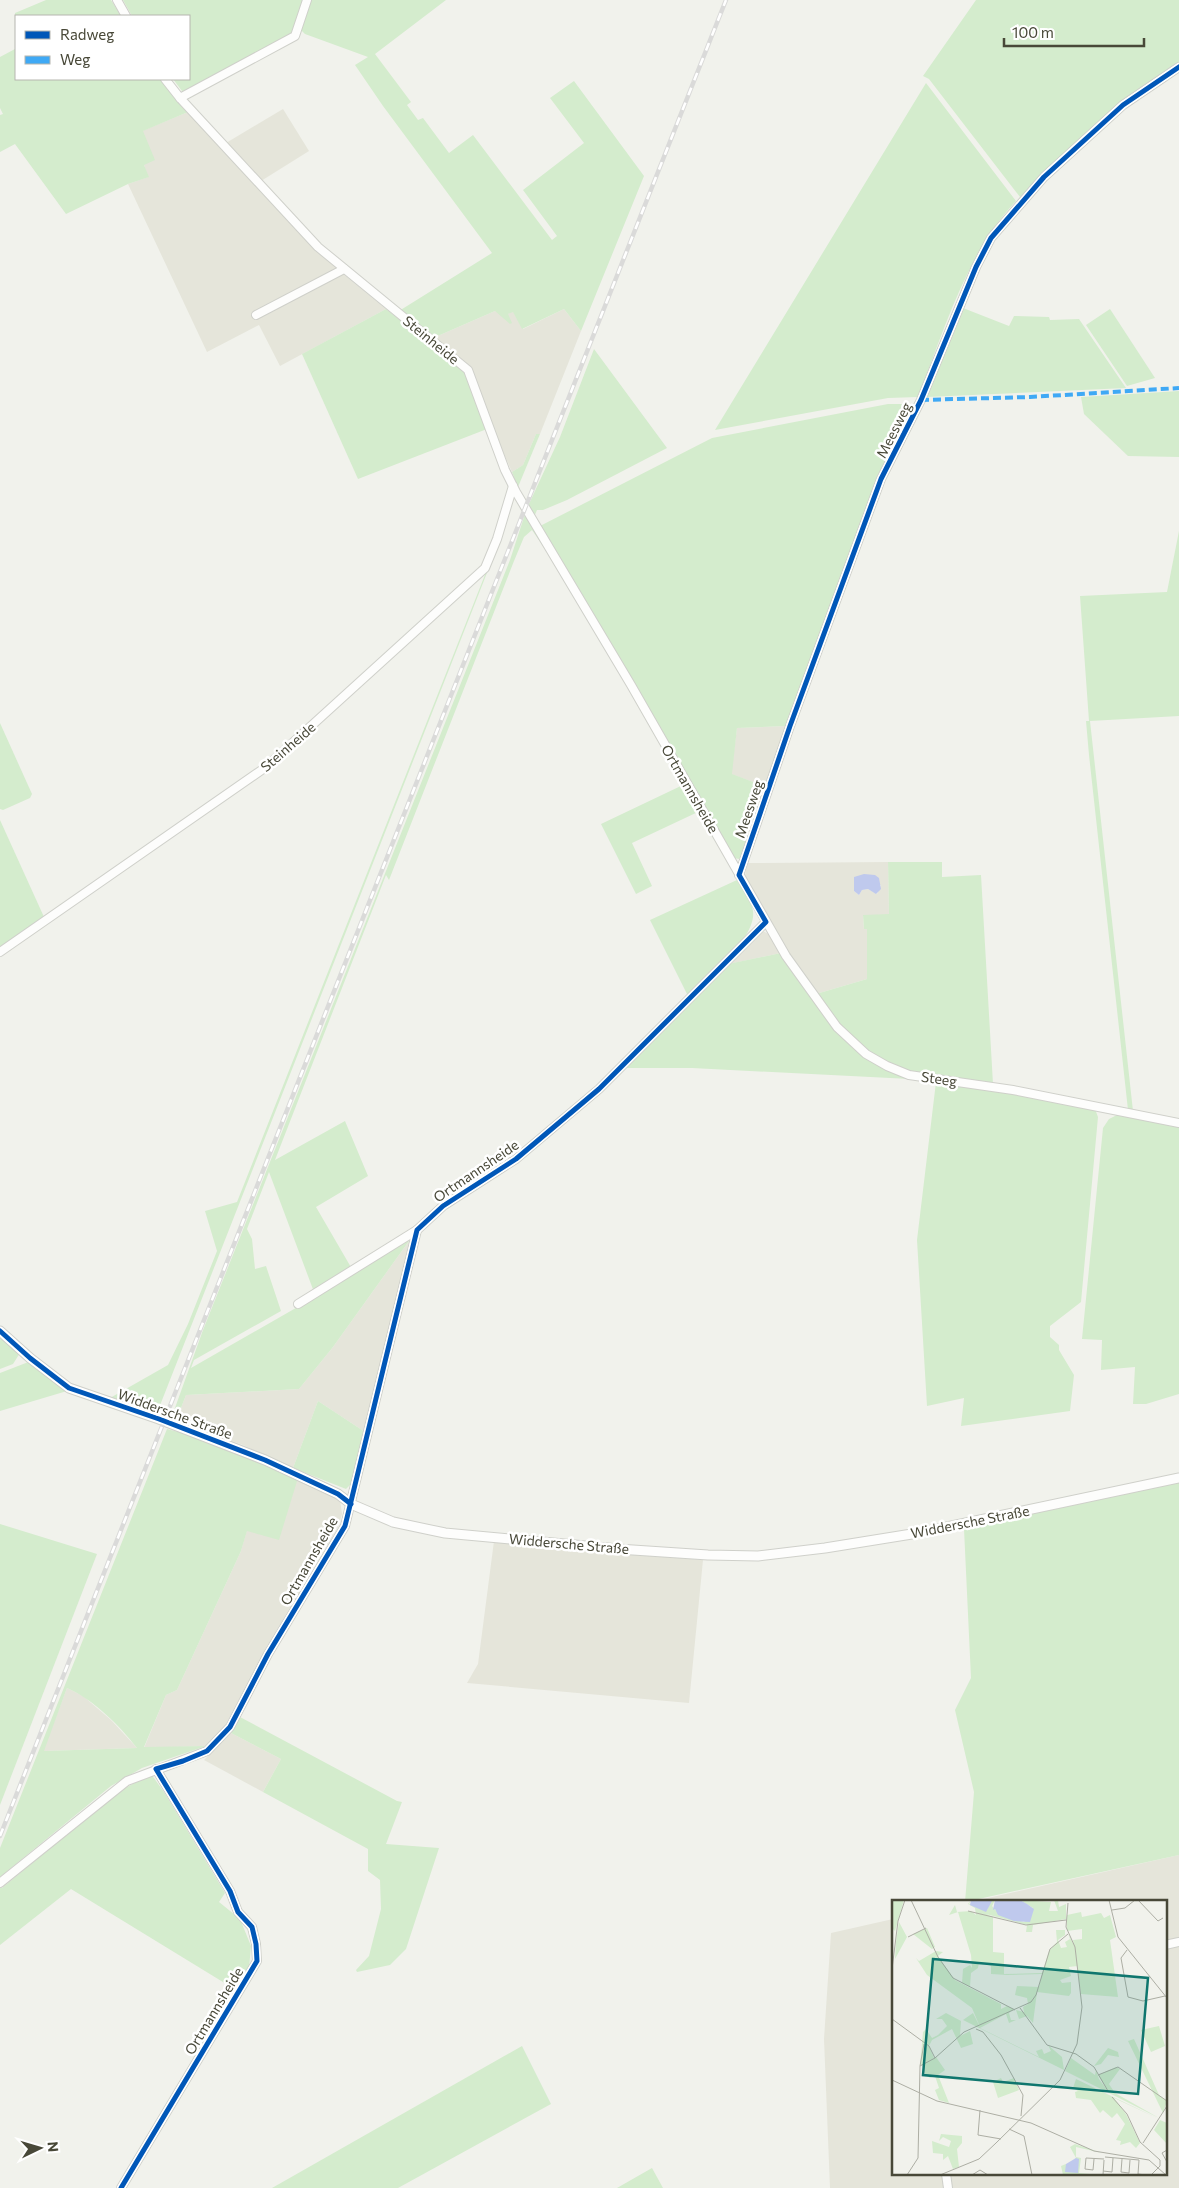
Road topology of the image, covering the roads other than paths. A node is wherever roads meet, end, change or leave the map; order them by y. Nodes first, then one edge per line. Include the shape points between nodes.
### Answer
1 (117, 0) edge
2 (307, 0) edge
3 (125, 15) edge
4 (1179, 67) edge
5 (166, 80) edge
6 (180, 98) junction
7 (344, 270) junction
8 (256, 316) dead end
9 (513, 486) junction
10 (528, 511) joint
11 (739, 875) junction
12 (766, 922) junction
13 (0, 952) edge
14 (1179, 1123) edge
15 (417, 1230) junction
16 (298, 1304) dead end
17 (0, 1331) edge
18 (1179, 1478) edge
19 (351, 1504) junction
20 (156, 1769) junction
21 (0, 1883) edge
22 (1179, 1942) edge
23 (1166, 1945) edge
24 (121, 2188) edge

1 - 3 street
2 - 6 street via 295,36
4 - 11 street, Meesweg via 1123,105 1044,177 991,238 921,400 881,479
5 - 6 street, Steinheide
6 - 7 street, Steinheide via 318,247
7 - 8 street
7 - 9 street, Steinheide via 468,370
9 - 10 street, Steinheide
9 - 13 street, Steinheide via 486,568 266,767
10 - 11 street, Ortmannsheide
11 - 12 street, Ortmannsheide
12 - 14 street, Steeg via 837,1027 866,1054 887,1066 909,1075 1013,1090
12 - 15 street, Ortmannsheide via 599,1089 516,1159 443,1206
15 - 16 street, Ortmannsheide
15 - 19 street, Ortmannsheide
17 - 19 street, Widdersche Straße via 69,1388 265,1460 338,1494
18 - 19 street, Widdersche Straße via 918,1534 758,1556 618,1549 445,1533 392,1522
19 - 20 street, Ortmannsheide via 345,1526 268,1654 230,1727 207,1751
20 - 21 street, Ortmannsheide via 115,1790
20 - 24 street, Ortmannsheide via 230,1891 238,1912 252,1927 256,1961
22 - 23 street

